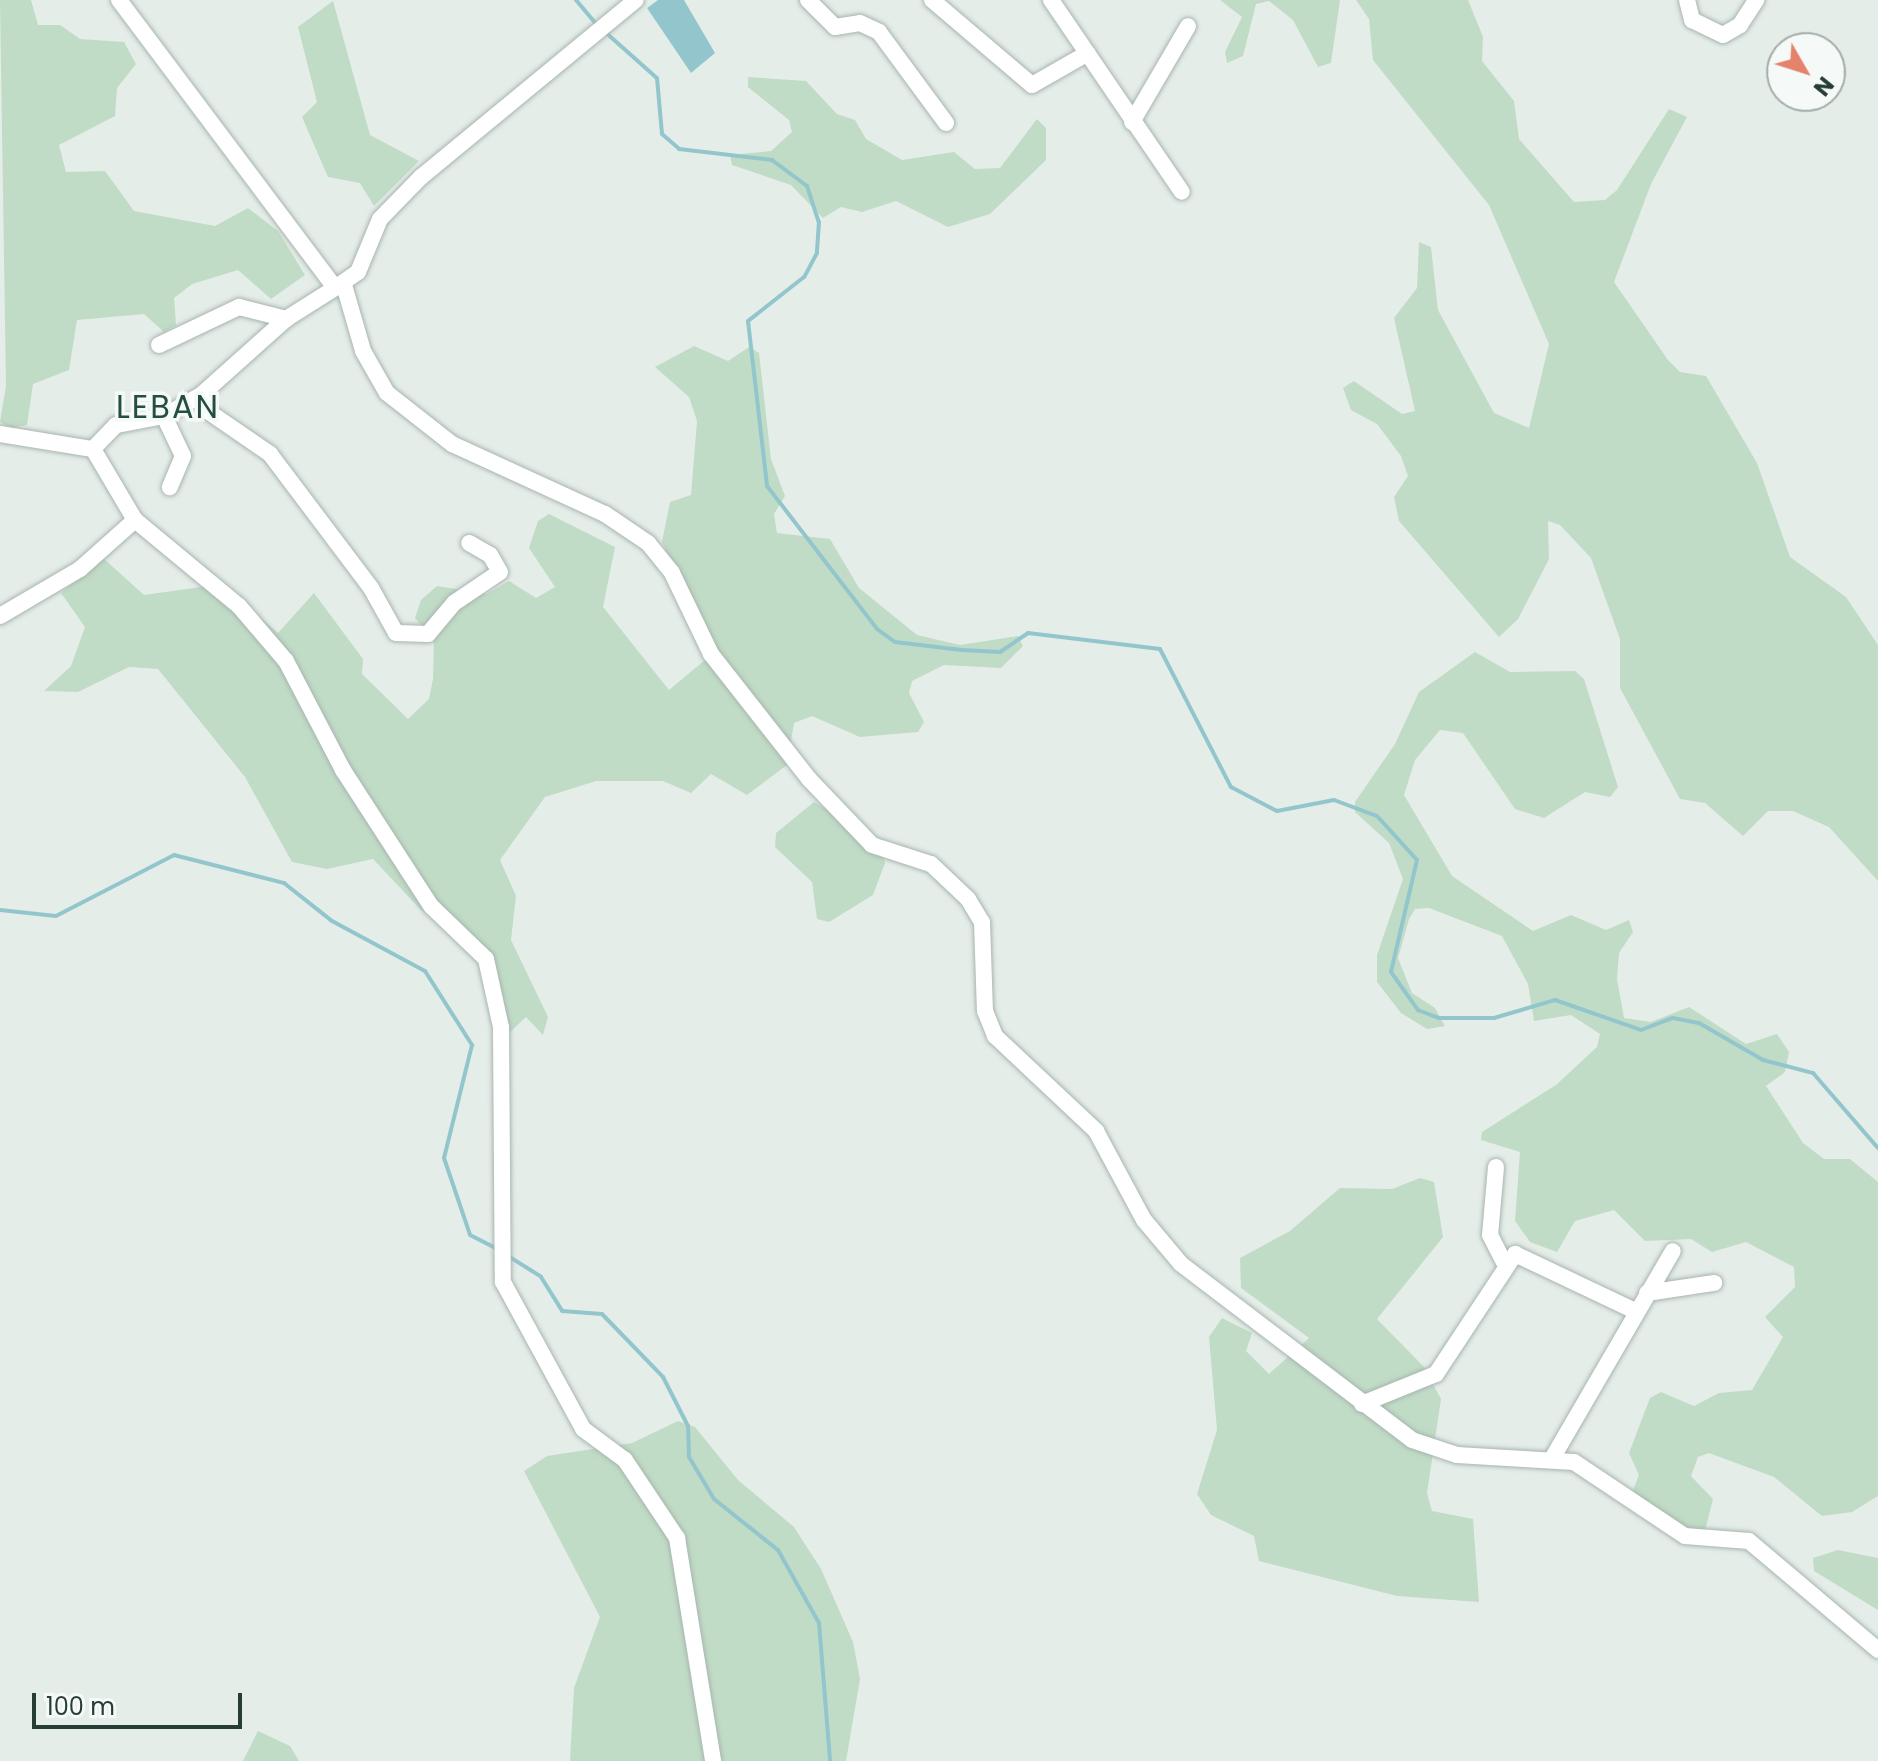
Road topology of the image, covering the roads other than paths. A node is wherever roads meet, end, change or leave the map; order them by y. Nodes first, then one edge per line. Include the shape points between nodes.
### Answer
1 (119, 0) edge
2 (636, 0) edge
3 (808, 0) edge
4 (932, 0) edge
5 (1051, 0) edge
6 (1687, 0) edge
7 (1756, 0) edge
8 (1188, 26) dead end
9 (1088, 53) junction
10 (1132, 122) junction
11 (946, 123) dead end
12 (1182, 192) dead end
13 (340, 286) junction
14 (286, 319) junction
15 (159, 345) dead end
16 (201, 395) junction
17 (164, 416) junction
18 (0, 434) edge
19 (93, 449) junction
20 (170, 487) dead end
21 (135, 520) junction
22 (469, 543) dead end
23 (0, 616) edge
24 (1496, 1167) dead end
25 (1673, 1251) dead end
26 (1504, 1262) junction
27 (1714, 1283) dead end
28 (1647, 1293) junction
29 (1635, 1311) junction
30 (1362, 1404) junction
31 (1553, 1457) junction
32 (1878, 1650) edge
33 (713, 1761) edge

1 - 13 street
2 - 13 street via 404,194 380,219
3 - 11 street via 835,27 860,23 879,32
4 - 9 street via 1032,85
5 - 9 street
6 - 7 street via 1692,20 1723,35 1740,25
8 - 10 street
9 - 10 street
10 - 12 street
13 - 14 street
13 - 30 street via 373,371 418,421 492,466 623,523 655,550 702,642 804,773 872,845 931,864 974,906 991,1029 1096,1131 1162,1244
14 - 15 street via 239,307
14 - 16 street
16 - 17 street
16 - 22 street via 206,410 270,454 371,588 396,633 428,634 454,603 491,582 497,565
17 - 19 street via 116,425
17 - 20 street via 183,456
18 - 19 street
19 - 21 street
21 - 23 street via 80,569
21 - 33 street via 239,606 286,661 343,770 431,906 486,959 501,1027 503,1282 583,1429 625,1460 677,1538
24 - 26 street via 1490,1226
25 - 28 street
26 - 29 street via 1528,1255
26 - 30 street via 1436,1374
27 - 28 street
28 - 29 street
29 - 31 street
30 - 31 street via 1435,1451
31 - 32 street via 1581,1465 1685,1536 1749,1541

